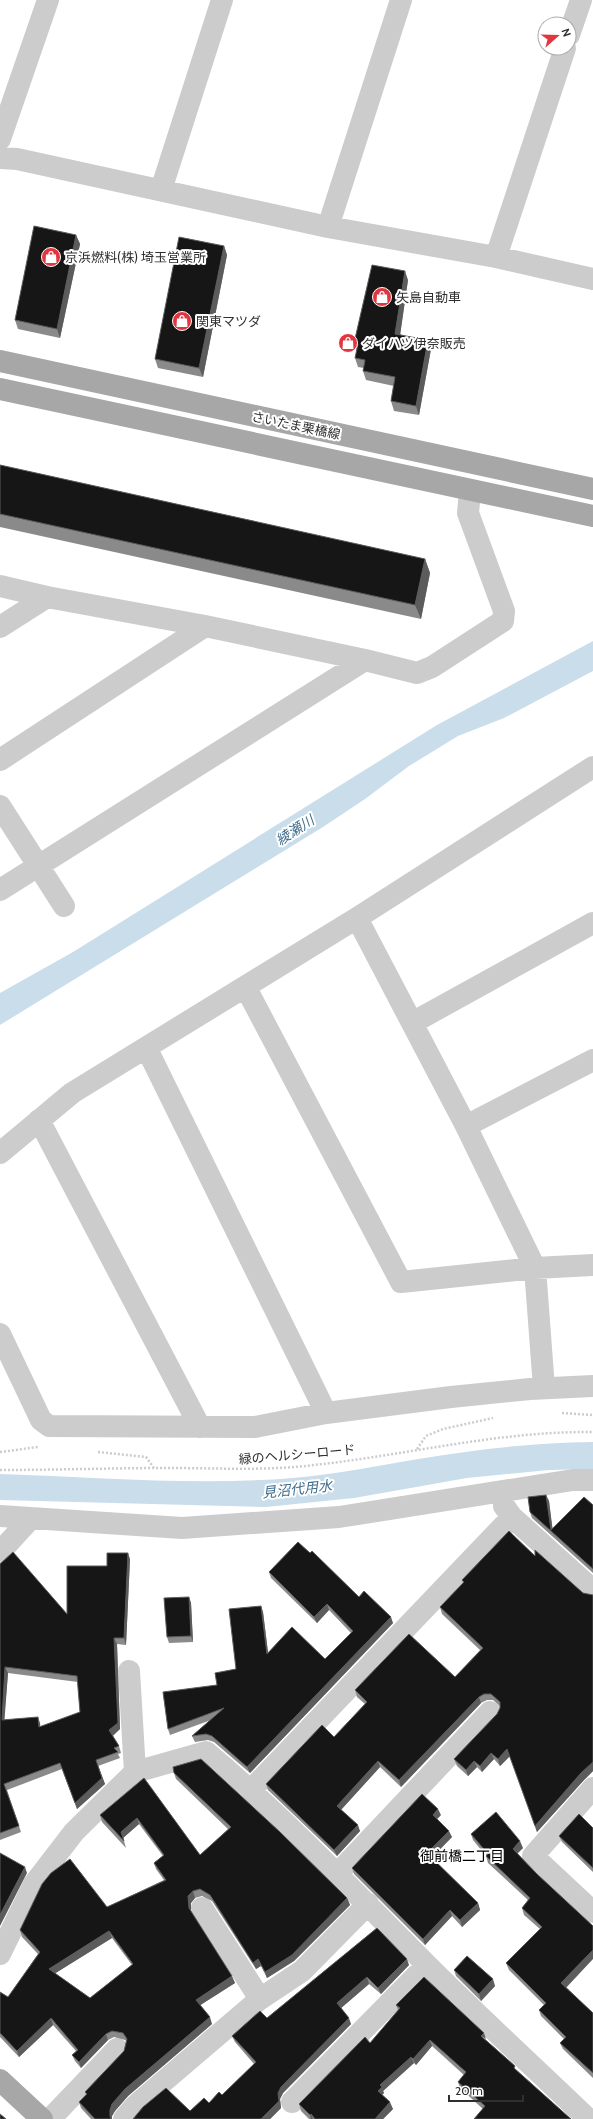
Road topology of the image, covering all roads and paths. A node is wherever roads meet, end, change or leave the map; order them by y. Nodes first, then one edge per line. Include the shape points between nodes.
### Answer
1 (48, 0) edge
2 (222, 0) edge
3 (401, 0) edge
4 (584, 9) edge
5 (577, 21) edge
6 (562, 56) edge
7 (0, 139) edge
8 (0, 158) edge
9 (161, 190) junction
10 (328, 227) junction
11 (496, 257) junction
12 (593, 279) edge
13 (0, 361) edge
14 (0, 389) edge
15 (593, 489) edge
16 (470, 491) junction
17 (593, 516) edge
18 (0, 586) edge
19 (47, 597) junction
20 (205, 626) junction
21 (0, 627) edge
22 (365, 660) junction
23 (0, 760) edge
24 (593, 767) edge
25 (0, 806) edge
26 (38, 865) junction
27 (0, 890) edge
28 (64, 906) dead end
29 (357, 918) junction
30 (593, 923) edge
31 (246, 988) junction
32 (412, 1023) junction
33 (147, 1049) junction
34 (590, 1068) edge
35 (39, 1120) junction
36 (466, 1126) junction
37 (0, 1154) edge
38 (593, 1265) edge
39 (535, 1268) junction
40 (0, 1334) edge
41 (593, 1386) edge
42 (544, 1388) junction
43 (554, 1412) dead end
44 (326, 1413) junction
45 (593, 1415) edge
46 (494, 1418) dead end
47 (200, 1427) junction
48 (593, 1432) edge
49 (417, 1449) junction
50 (0, 1470) edge
51 (593, 1480) edge
52 (494, 1492) junction
53 (0, 1516) edge
54 (512, 1517) junction
55 (31, 1518) junction
56 (0, 1552) edge
57 (593, 1590) edge
58 (129, 1671) dead end
59 (490, 1712) dead end
60 (136, 1772) junction
61 (593, 1788) edge
62 (251, 1790) junction
63 (338, 1873) junction
64 (368, 1904) junction
65 (202, 1908) dead end
66 (593, 1912) edge
67 (0, 1954) edge
68 (427, 1965) junction
69 (260, 1999) junction
70 (117, 2049) dead end
71 (0, 2080) edge
72 (292, 2102) dead end
73 (42, 2119) edge
74 (50, 2119) edge
75 (124, 2119) edge
76 (588, 2119) edge

1 - 7 street
2 - 9 street
3 - 10 street
4 - 5 street
6 - 11 street
8 - 9 street via 17,159
9 - 10 street
10 - 11 street
11 - 12 street
13 - 15 main road, さいたま栗橋線
14 - 16 main road
16 - 17 main road
16 - 22 street via 468,513 504,611 503,621 432,667 417,673
18 - 19 street
19 - 20 street
19 - 21 street
20 - 22 street
20 - 23 street
22 - 26 street
24 - 29 street
25 - 26 street
26 - 27 street
26 - 28 street
29 - 31 street
29 - 32 street
30 - 32 street
31 - 33 street
31 - 39 street via 401,1282
32 - 36 street
33 - 35 street via 72,1093
33 - 44 street
34 - 36 street
35 - 37 street
35 - 47 street
36 - 39 street
38 - 39 street
39 - 42 street
40 - 47 street via 41,1420 49,1426
41 - 42 street
42 - 44 street
43 - 45 path
44 - 47 street via 255,1427
46 - 49 path via 443,1429 426,1436
48 - 49 path, 緑のヘルシーロード via 529,1434
49 - 50 path, 緑のヘルシーロード via 384,1456 260,1470
51 - 52 street via 573,1480
52 - 54 street
52 - 55 street via 339,1517 182,1528
53 - 55 street
54 - 57 street
54 - 62 street
55 - 56 street
58 - 60 street
59 - 63 street
60 - 62 street via 206,1752
60 - 67 street via 74,1832 34,1884
61 - 66 street via 533,1856
62 - 63 street
63 - 64 street
64 - 68 street
64 - 69 street via 302,1971
65 - 69 street
68 - 72 street
68 - 76 street
69 - 75 street via 136,2105
70 - 74 street
71 - 73 main road

